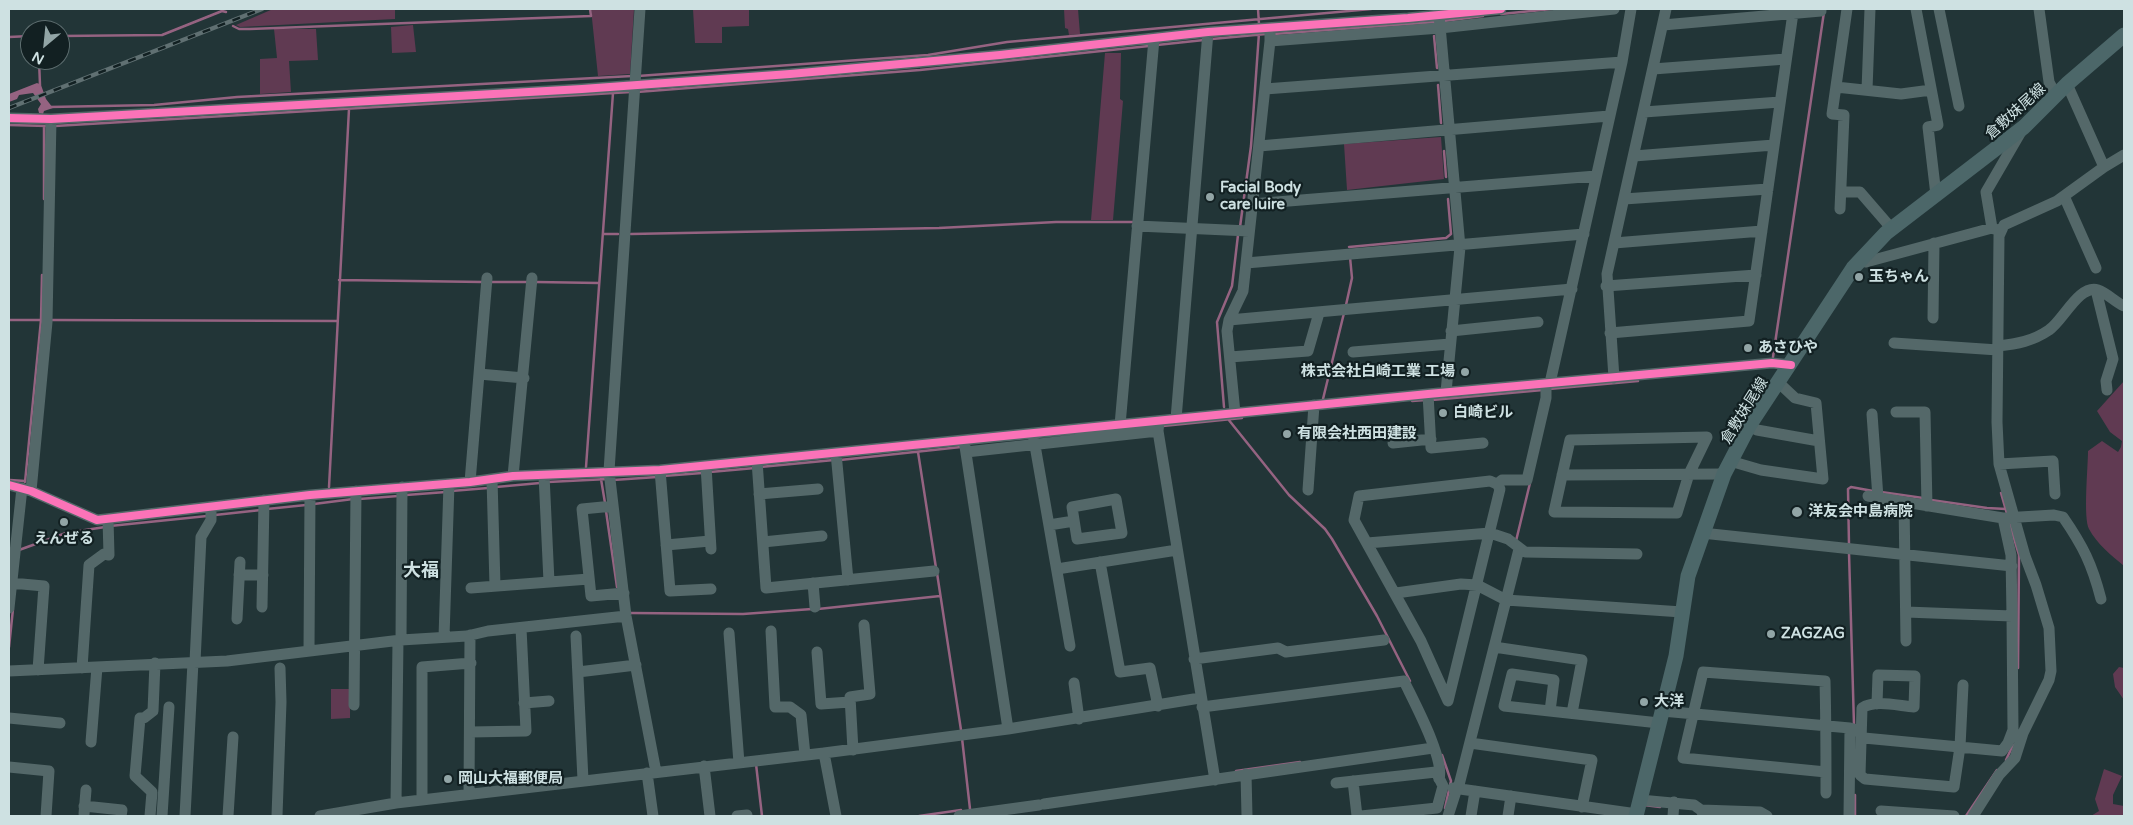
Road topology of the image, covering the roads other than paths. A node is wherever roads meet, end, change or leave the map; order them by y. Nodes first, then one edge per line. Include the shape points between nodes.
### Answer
1 (640, 9) edge
2 (1501, 9) edge
3 (1614, 9) edge
4 (1631, 9) edge
5 (1666, 9) edge
6 (1820, 9) edge
7 (1847, 9) edge
8 (1870, 9) edge
9 (1916, 9) edge
10 (1939, 9) edge
11 (2039, 9) edge
12 (1408, 13) edge
13 (1793, 13) junction
14 (1440, 21) junction
15 (1663, 25) junction
16 (1270, 35) junction
17 (2124, 36) edge
18 (1207, 37) junction
19 (1153, 43) junction
20 (1786, 59) junction
21 (1622, 62) junction
22 (1653, 69) junction
23 (1444, 75) junction
24 (2067, 84) junction
25 (635, 85) junction
26 (1836, 87) junction
27 (1265, 89) junction
28 (1867, 90) junction
29 (1932, 90) junction
30 (2056, 95) junction
31 (1780, 102) junction
32 (1960, 106) dead end
33 (1644, 112) junction
34 (1609, 116) junction
35 (9, 118) edge
36 (50, 123) junction
37 (2024, 127) junction
38 (1450, 131) junction
39 (1774, 145) junction
40 (1259, 146) junction
41 (1634, 156) junction
42 (2124, 156) edge
43 (2104, 166) junction
44 (1596, 176) junction
45 (1454, 188) junction
46 (1768, 189) junction
47 (1841, 192) junction
48 (1936, 195) junction
49 (2064, 196) junction
50 (1624, 199) junction
51 (1252, 204) junction
52 (1840, 209) dead end
53 (1138, 223) junction
54 (1192, 225) junction
55 (1892, 229) junction
56 (1996, 229) junction
57 (1243, 231) junction
58 (1762, 231) junction
59 (1584, 234) junction
60 (1459, 243) junction
61 (1934, 243) junction
62 (1614, 244) junction
63 (1860, 260) junction
64 (1246, 263) junction
65 (2096, 268) dead end
66 (1756, 275) junction
67 (487, 280) dead end
68 (532, 281) dead end
69 (1606, 286) junction
70 (1572, 289) junction
71 (2096, 290) junction
72 (1454, 302) junction
73 (2124, 306) edge
74 (1319, 313) junction
75 (1933, 318) dead end
76 (1229, 320) junction
77 (1538, 322) dead end
78 (1452, 331) junction
79 (1610, 333) junction
80 (1894, 343) dead end
81 (1450, 344) junction
82 (1996, 349) junction
83 (1353, 352) dead end
84 (1230, 357) junction
85 (1790, 365) junction
86 (479, 374) junction
87 (524, 378) junction
88 (1614, 378) junction
89 (1779, 383) junction
90 (1547, 386) junction
91 (2107, 390) dead end
92 (1446, 392) junction
93 (1429, 398) junction
94 (1315, 408) junction
95 (1896, 412) dead end
96 (1235, 413) junction
97 (1872, 414) dead end
98 (1176, 419) junction
99 (1120, 425) junction
100 (1158, 427) junction
101 (1753, 428) junction
102 (1431, 439) junction
103 (1034, 440) junction
104 (1820, 441) junction
105 (1393, 443) dead end
106 (1483, 443) dead end
107 (965, 447) junction
108 (836, 458) junction
109 (1999, 464) junction
110 (757, 465) junction
111 (1731, 466) junction
112 (706, 470) junction
113 (660, 474) junction
114 (1689, 474) junction
115 (1562, 475) junction
116 (513, 476) junction
117 (609, 477) junction
118 (544, 480) junction
119 (470, 482) junction
120 (1497, 484) junction
121 (9, 485) edge
122 (492, 485) junction
123 (449, 489) junction
124 (818, 489) dead end
125 (26, 490) junction
126 (1308, 490) dead end
127 (403, 493) junction
128 (759, 494) junction
129 (2055, 494) dead end
130 (356, 496) junction
131 (310, 501) junction
132 (1927, 501) junction
133 (1904, 502) junction
134 (264, 506) junction
135 (608, 506) junction
136 (211, 512) junction
137 (2009, 519) junction
138 (1074, 520) junction
139 (109, 524) junction
140 (1049, 524) junction
141 (1490, 533) junction
142 (1702, 533) junction
143 (822, 536) dead end
144 (763, 542) junction
145 (1367, 543) junction
146 (666, 545) junction
147 (1517, 547) junction
148 (1177, 550) junction
149 (1905, 553) junction
150 (1637, 554) dead end
151 (240, 562) dead end
152 (1100, 562) junction
153 (2012, 566) junction
154 (1057, 569) junction
155 (934, 571) dead end
156 (239, 575) junction
157 (263, 575) junction
158 (13, 579) edge
159 (589, 579) junction
160 (848, 580) junction
161 (548, 582) junction
162 (813, 584) junction
163 (1477, 585) junction
164 (495, 586) junction
165 (470, 588) dead end
166 (711, 589) dead end
167 (1396, 593) junction
168 (620, 594) junction
169 (2100, 598) dead end
170 (1504, 599) junction
171 (262, 607) dead end
172 (814, 607) dead end
173 (9, 608) edge
174 (1682, 612) junction
175 (1906, 612) junction
176 (2012, 616) junction
177 (623, 617) junction
178 (237, 619) dead end
179 (864, 625) dead end
180 (521, 630) junction
181 (770, 631) dead end
182 (729, 633) dead end
183 (576, 636) dead end
184 (444, 637) junction
185 (470, 637) junction
186 (1384, 640) dead end
187 (1906, 641) dead end
188 (399, 642) junction
189 (1070, 646) dead end
190 (1494, 647) junction
191 (355, 648) junction
192 (308, 650) junction
193 (817, 652) dead end
194 (1194, 659) junction
195 (471, 663) junction
196 (194, 664) junction
197 (155, 665) junction
198 (633, 666) junction
199 (82, 668) junction
200 (280, 668) dead end
201 (97, 669) junction
202 (38, 670) junction
203 (9, 671) edge
204 (578, 672) junction
205 (1074, 682) dead end
206 (1963, 685) dead end
207 (549, 702) dead end
208 (850, 702) junction
209 (524, 703) junction
210 (1201, 703) junction
211 (1877, 704) dead end
212 (354, 705) dead end
213 (1158, 706) junction
214 (169, 707) dead end
215 (1550, 711) junction
216 (1572, 713) junction
217 (1664, 715) junction
218 (1692, 715) junction
219 (9, 718) edge
220 (1079, 719) junction
221 (60, 723) dead end
222 (1826, 727) junction
223 (1008, 729) junction
224 (1854, 730) junction
225 (470, 732) junction
226 (233, 737) dead end
227 (91, 742) dead end
228 (1470, 744) junction
229 (1432, 745) junction
230 (1960, 747) junction
231 (853, 750) junction
232 (824, 753) junction
233 (805, 755) junction
234 (739, 762) junction
235 (704, 766) junction
236 (9, 767) edge
237 (651, 772) junction
238 (1826, 772) junction
239 (1246, 774) junction
240 (1214, 776) junction
241 (583, 780) junction
242 (1354, 781) junction
243 (1336, 783) dead end
244 (1450, 786) junction
245 (86, 790) dead end
246 (1474, 791) junction
247 (1826, 793) dead end
248 (469, 794) junction
249 (1511, 796) junction
250 (422, 800) junction
251 (396, 803) junction
252 (1582, 806) junction
253 (1641, 806) edge
254 (1673, 809) edge
255 (1881, 811) dead end
256 (1016, 812) edge
257 (1438, 812) edge
258 (1702, 813) edge
259 (352, 814) edge
260 (46, 816) edge
261 (121, 816) edge
262 (150, 816) edge
263 (162, 816) edge
264 (185, 816) edge
265 (228, 816) edge
266 (277, 816) edge
267 (320, 816) edge
268 (652, 816) edge
269 (710, 816) edge
270 (836, 816) edge
271 (959, 816) edge
272 (1248, 816) edge
273 (1357, 816) edge
274 (1361, 816) edge
275 (1448, 816) edge
276 (1471, 816) edge
277 (1508, 816) edge
278 (1767, 816) edge
279 (1849, 816) edge
280 (1954, 816) edge
281 (1973, 816) edge

1 - 25 street
2 - 14 street
3 - 14 street
4 - 21 street
5 - 15 street
6 - 13 street
7 - 26 street
8 - 28 street
9 - 29 street
10 - 32 street
11 - 30 street via 2049,82
12 - 14 street
12 - 16 street
13 - 15 street
13 - 20 street
14 - 16 street
14 - 23 street
15 - 22 street
16 - 18 street
16 - 27 street
17 - 24 main road, 倉敷妹尾線
18 - 19 street
18 - 54 street
19 - 25 street
19 - 53 street
20 - 22 street
20 - 31 street
21 - 23 street
21 - 34 street
22 - 33 street
23 - 27 street
23 - 38 street
24 - 30 main road, 倉敷妹尾線
24 - 43 street
25 - 36 street
25 - 117 street
26 - 28 street
26 - 47 street via 1832,114 1844,115
27 - 40 street
28 - 29 street via 1902,94
29 - 48 street via 1938,126 1928,127
30 - 37 main road, 倉敷妹尾線
31 - 33 street
31 - 39 street
33 - 41 street
34 - 38 street
34 - 44 street
35 - 36 street
36 - 125 street via 47,320
37 - 48 main road, 倉敷妹尾線
37 - 56 street via 1986,192
38 - 40 street
38 - 45 street
39 - 41 street
39 - 46 street
40 - 51 street
41 - 50 street
42 - 43 street
43 - 49 street
44 - 45 street
44 - 59 street
45 - 51 street
45 - 60 street
46 - 50 street
46 - 58 street
47 - 52 street
47 - 55 street via 1860,192
48 - 55 main road, 倉敷妹尾線
49 - 56 street
49 - 65 street
50 - 62 street
51 - 57 street
53 - 54 street
53 - 99 street
54 - 57 street
54 - 98 street
55 - 63 main road, 倉敷妹尾線
56 - 61 street
56 - 82 street
57 - 64 street
58 - 62 street
58 - 66 street
59 - 60 street
59 - 70 street
60 - 64 street
60 - 72 street
61 - 63 street via 1866,262
61 - 75 street
62 - 69 street
63 - 85 main road, 倉敷妹尾線
64 - 76 street via 1243,290
66 - 69 street
66 - 79 street via 1749,321
67 - 86 street
68 - 87 street
69 - 79 street
70 - 72 street
70 - 90 street
71 - 73 street
71 - 82 street via 2084,292 2049,330 2025,342
71 - 91 street via 2112,359
72 - 74 street
72 - 78 street
74 - 76 street
74 - 84 street via 1308,351
76 - 84 street
77 - 78 street
78 - 81 street
79 - 88 street
80 - 82 street
81 - 83 street
81 - 92 street
82 - 109 street
84 - 96 street
85 - 88 street
85 - 89 main road, 倉敷妹尾線
86 - 87 street
86 - 119 street
87 - 116 street
88 - 90 street
89 - 101 main road, 倉敷妹尾線
89 - 104 street via 1795,398 1816,403
90 - 92 street
90 - 120 street via 1527,480 1502,480
92 - 93 street
93 - 94 street
93 - 102 street
94 - 96 street
94 - 126 street
95 - 132 street via 1925,412
96 - 98 street
97 - 133 street via 1875,495
98 - 100 street
99 - 100 street
99 - 103 street
100 - 103 street
100 - 148 street
101 - 104 street
101 - 111 main road, 倉敷妹尾線
102 - 105 street
102 - 106 street via 1431,448
103 - 107 street
103 - 140 street
104 - 111 street via 1823,478
107 - 108 street
107 - 223 street
108 - 110 street
108 - 160 street
109 - 129 street via 2053,461
109 - 137 street
110 - 112 street
110 - 128 street
111 - 114 street
111 - 142 main road, 倉敷妹尾線
112 - 113 street
112 - 146 street via 711,545
113 - 117 street
113 - 146 street
114 - 115 street
114 - 115 street via 1677,513 1554,512
114 - 115 street via 1707,437 1570,440
116 - 118 street
116 - 122 street
117 - 118 street
117 - 135 street
118 - 161 street
119 - 122 street
119 - 123 street
120 - 141 street via 1500,490
120 - 145 street via 1490,481 1359,496 1354,520
121 - 125 street
122 - 164 street
123 - 127 street
123 - 184 street
124 - 128 street
125 - 139 street
125 - 158 street via 15,548
127 - 130 street
127 - 188 street
128 - 144 street
130 - 131 street
130 - 191 street
131 - 134 street
131 - 192 street
132 - 133 street
132 - 137 street
133 - 149 street
134 - 136 street
134 - 157 street
135 - 159 street via 582,509
135 - 168 street
136 - 139 street
136 - 196 street via 201,537
137 - 153 street
137 - 169 street via 2054,515 2063,518 2093,568
137 - 281 street via 2049,628 2051,671 2023,732 2015,758
138 - 138 street via 1072,507 1116,499 1122,533 1076,539
138 - 140 street
139 - 199 street via 109,555 104,554 89,565
140 - 154 street
141 - 145 street
141 - 147 street via 1508,538
141 - 163 street
142 - 149 street
142 - 174 main road, 倉敷妹尾線 via 1688,576
143 - 144 street
144 - 162 street via 766,588
145 - 167 street
146 - 166 street via 670,591
147 - 150 street via 1525,552
147 - 170 street
148 - 152 street
148 - 194 street
149 - 153 street
149 - 175 street
151 - 156 street
152 - 154 street
152 - 213 street via 1120,672 1150,668
153 - 176 street
154 - 189 street
155 - 160 street
156 - 157 street
156 - 178 street
157 - 171 street
158 - 173 street
158 - 202 street via 44,586
159 - 161 street
159 - 168 street via 591,596
160 - 162 street
161 - 164 street
162 - 172 street
163 - 167 street via 1461,584
163 - 167 street via 1448,701
163 - 170 street
164 - 165 street
168 - 177 street
170 - 174 street
170 - 190 street
174 - 217 main road, 倉敷妹尾線
175 - 176 street
175 - 187 street
176 - 230 street via 2012,736 2002,751
177 - 180 street
177 - 198 street
179 - 208 street via 870,694 850,696
180 - 185 street
180 - 209 street
181 - 233 street via 775,707 790,707 801,715
182 - 234 street
183 - 204 street
184 - 185 street
184 - 188 street
185 - 195 street
186 - 194 street via 1286,652 1278,648
188 - 191 street
188 - 251 street
190 - 216 street via 1582,660
190 - 228 street
191 - 192 street
191 - 212 street
192 - 196 street
193 - 208 street via 822,704
194 - 210 street
195 - 225 street
195 - 250 street via 422,667
196 - 197 street
196 - 264 street
197 - 201 street
197 - 262 street via 153,711 140,718 135,776 152,792
198 - 204 street
198 - 237 street
199 - 201 street
199 - 202 street
200 - 266 street
201 - 227 street
202 - 203 street
204 - 241 street
205 - 220 street
206 - 230 street
207 - 209 street
208 - 231 street
209 - 225 street via 526,731
210 - 213 street
210 - 229 street via 1404,681
210 - 240 street
211 - 224 street via 1862,708
213 - 220 street
214 - 263 street
215 - 215 street via 1504,706 1512,674 1554,680
215 - 216 street
216 - 217 street
217 - 218 street
217 - 253 main road, 倉敷妹尾線
218 - 222 street
218 - 222 street via 1703,672 1825,681
218 - 238 street via 1683,758
219 - 221 street
220 - 223 street
222 - 224 street
222 - 238 street
223 - 231 street
224 - 230 street via 1864,738
224 - 230 street via 1860,775 1865,779 1954,787
224 - 279 street
225 - 248 street
226 - 265 street
228 - 244 street
228 - 252 street via 1592,760
229 - 239 street
229 - 244 street
231 - 232 street
232 - 233 street
232 - 270 street
233 - 234 street
234 - 235 street
235 - 237 street
235 - 269 street
236 - 260 street via 49,770
237 - 241 street
237 - 268 street
238 - 247 street
239 - 240 street
239 - 272 street
240 - 256 street
241 - 248 street
242 - 243 street
242 - 244 street via 1436,772
242 - 273 street
244 - 246 street
244 - 257 street
244 - 275 street
245 - 261 street via 84,810 122,810
246 - 249 street
246 - 276 street
248 - 250 street
249 - 252 street
249 - 277 street
250 - 251 street
251 - 259 street
252 - 253 street
253 - 254 street
254 - 258 street via 1694,804
255 - 280 street
256 - 271 street
257 - 274 street
258 - 278 street via 1760,812
259 - 267 street

